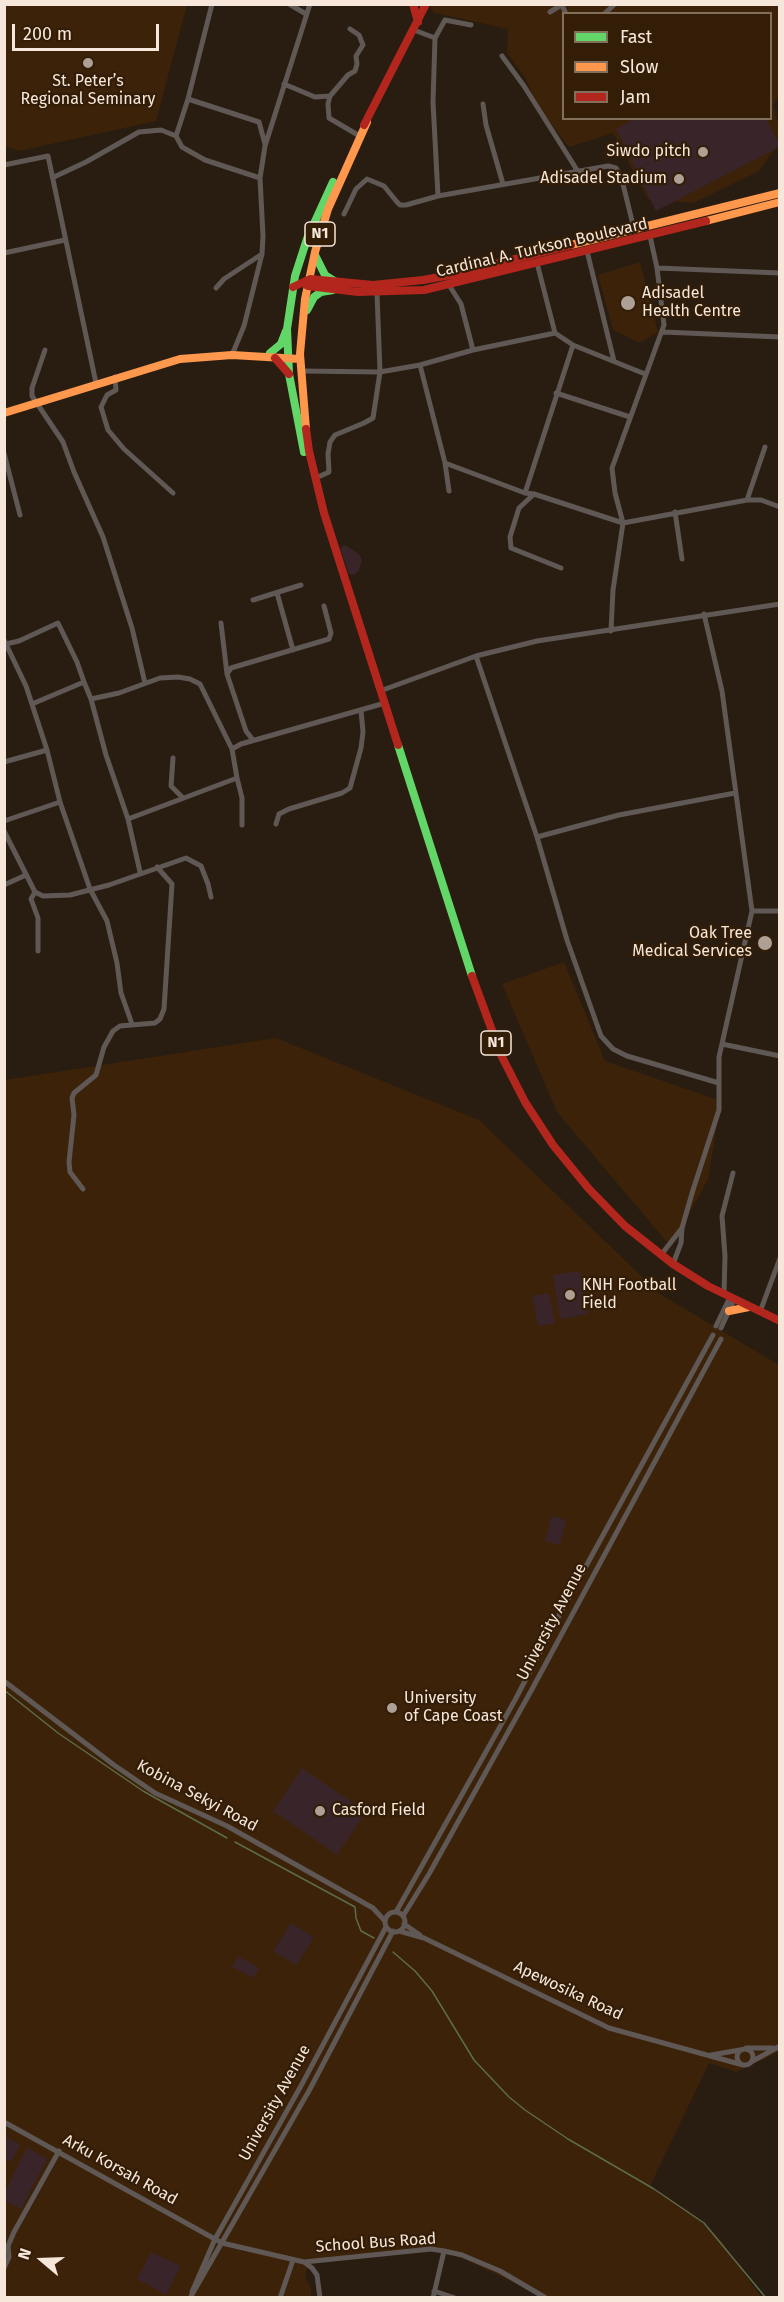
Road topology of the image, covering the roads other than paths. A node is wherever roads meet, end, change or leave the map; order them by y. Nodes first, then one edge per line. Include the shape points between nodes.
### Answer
1 (212, 4) edge
2 (289, 4) edge
3 (310, 4) edge
4 (412, 4) edge
5 (424, 5) edge
6 (563, 5) edge
7 (550, 12) dead end
8 (306, 14) junction
9 (418, 22) junction
10 (471, 25) dead end
11 (350, 29) dead end
12 (414, 30) junction
13 (435, 38) junction
14 (502, 56) dead end
15 (284, 84) junction
16 (330, 96) junction
17 (189, 99) junction
18 (483, 104) dead end
19 (367, 122) junction
20 (358, 135) junction
21 (176, 136) junction
22 (265, 146) junction
23 (4, 165) edge
24 (577, 170) junction
25 (54, 177) junction
26 (261, 178) junction
27 (502, 184) junction
28 (780, 193) edge
29 (438, 196) junction
30 (780, 202) edge
31 (344, 214) dead end
32 (689, 215) junction
33 (692, 225) junction
34 (634, 229) junction
35 (650, 236) junction
36 (65, 240) junction
37 (587, 251) junction
38 (315, 252) junction
39 (4, 253) edge
40 (262, 254) junction
41 (537, 263) junction
42 (657, 268) junction
43 (780, 273) edge
44 (304, 280) junction
45 (423, 280) junction
46 (449, 285) junction
47 (335, 286) junction
48 (216, 288) dead end
49 (424, 290) junction
50 (377, 293) junction
51 (304, 315) junction
52 (287, 329) junction
53 (663, 332) junction
54 (555, 333) junction
55 (780, 337) edge
56 (573, 345) junction
57 (45, 350) dead end
58 (473, 350) junction
59 (232, 355) junction
60 (269, 356) junction
61 (289, 356) junction
62 (300, 357) junction
63 (614, 361) junction
64 (420, 365) junction
65 (300, 371) junction
66 (380, 372) junction
67 (289, 374) junction
68 (645, 374) junction
69 (115, 377) junction
70 (96, 383) junction
71 (556, 393) junction
72 (35, 402) junction
73 (4, 413) edge
74 (630, 417) junction
75 (765, 447) dead end
76 (4, 453) edge
77 (445, 463) junction
78 (316, 478) junction
79 (449, 490) dead end
80 (173, 493) dead end
81 (525, 493) junction
82 (534, 494) junction
83 (319, 497) junction
84 (747, 500) junction
85 (780, 507) edge
86 (675, 512) junction
87 (20, 515) dead end
88 (623, 523) junction
89 (682, 559) dead end
90 (561, 567) dead end
91 (301, 585) dead end
92 (277, 593) junction
93 (253, 600) dead end
94 (780, 604) edge
95 (324, 606) dead end
96 (704, 614) junction
97 (221, 623) dead end
98 (611, 631) junction
99 (5, 642) edge
100 (293, 650) junction
101 (476, 656) junction
102 (227, 674) junction
103 (84, 682) junction
104 (145, 683) junction
105 (380, 691) junction
106 (92, 699) junction
107 (32, 704) junction
108 (385, 704) junction
109 (361, 710) junction
110 (254, 740) junction
111 (232, 749) junction
112 (47, 750) junction
113 (173, 758) dead end
114 (4, 762) edge
115 (237, 778) junction
116 (735, 793) junction
117 (183, 798) junction
118 (60, 802) junction
119 (128, 819) junction
120 (4, 822) edge
121 (276, 824) dead end
122 (242, 825) dead end
123 (4, 831) edge
124 (537, 837) junction
125 (157, 867) junction
126 (140, 872) junction
127 (26, 875) junction
128 (4, 885) edge
129 (90, 889) junction
130 (35, 892) junction
131 (211, 897) dead end
132 (752, 911) junction
133 (780, 911) edge
134 (38, 951) dead end
135 (132, 1024) junction
136 (722, 1044) junction
137 (780, 1056) edge
138 (719, 1083) junction
139 (733, 1173) dead end
140 (82, 1189) dead end
141 (682, 1228) junction
142 (660, 1255) junction
143 (780, 1258) edge
144 (673, 1264) junction
145 (727, 1296) junction
146 (749, 1307) junction
147 (727, 1310) junction
148 (760, 1312) junction
149 (780, 1321) edge
150 (718, 1327) dead end
151 (713, 1335) dead end
152 (721, 1339) dead end
153 (4, 1681) edge
154 (373, 1908) junction
155 (396, 1912) junction
156 (388, 1914) junction
157 (403, 1916) junction
158 (385, 1924) junction
159 (404, 1924) junction
160 (396, 1931) junction
161 (424, 1938) junction
162 (777, 2047) edge
163 (744, 2049) junction
164 (706, 2055) junction
165 (751, 2062) junction
166 (743, 2065) junction
167 (4, 2122) edge
168 (58, 2151) junction
169 (215, 2239) junction
170 (222, 2243) junction
171 (444, 2251) junction
172 (293, 2260) junction
173 (304, 2262) junction
174 (4, 2268) edge
175 (435, 2290) junction
176 (191, 2296) edge
177 (280, 2298) edge
178 (320, 2298) edge
179 (433, 2298) edge
180 (455, 2298) edge
181 (546, 2298) edge

1 - 17 street
2 - 8 street
3 - 8 street
4 - 9 main road
5 - 9 main road, N1
6 - 7 street
8 - 15 street
9 - 12 main road, N1
10 - 13 street via 445,20
11 - 16 street via 359,35 363,45 356,56 355,71
12 - 13 street
12 - 19 main road, N1
13 - 29 street via 433,102
14 - 24 street
15 - 16 street via 315,97
15 - 22 street
16 - 20 street via 330,118
17 - 21 street
17 - 22 street via 259,122
18 - 27 street
19 - 20 main road, N1
19 - 38 main road, N1 via 328,209
20 - 44 main road, N1 via 307,239
21 - 25 street via 161,130 139,132
21 - 26 street via 182,147 205,160
22 - 26 street
23 - 25 street via 48,156
24 - 27 street
24 - 34 street via 616,168
25 - 36 street
26 - 40 street
27 - 29 street
28 - 32 main road, Cardinal A. Turkson Boulevard
29 - 31 street via 400,205 384,186 367,178 356,189
30 - 33 main road, Cardinal A. Turkson Boulevard
32 - 33 main road
32 - 34 main road, Cardinal A. Turkson Boulevard
33 - 35 main road, Cardinal A. Turkson Boulevard
34 - 45 main road, Cardinal A. Turkson Boulevard
35 - 37 main road, Cardinal A. Turkson Boulevard
35 - 42 street
36 - 39 street
36 - 70 street
37 - 41 main road, Cardinal A. Turkson Boulevard
37 - 63 street
38 - 44 main road, N1
38 - 47 main road via 320,268
40 - 48 street
40 - 59 street via 244,326
41 - 46 main road, Cardinal A. Turkson Boulevard
41 - 54 street
42 - 43 street
42 - 53 street
44 - 47 main road, Cardinal A. Turkson Boulevard
44 - 51 main road, N1
44 - 52 main road, N1 via 293,287
45 - 47 main road, Cardinal A. Turkson Boulevard
45 - 49 main road
46 - 49 main road, Cardinal A. Turkson Boulevard
46 - 58 street via 461,304
47 - 50 main road, Cardinal A. Turkson Boulevard
47 - 51 main road via 314,297
49 - 50 main road, Cardinal A. Turkson Boulevard
50 - 66 street
51 - 62 main road, N1
52 - 60 main road via 281,344
52 - 61 main road, N1
53 - 55 street
53 - 68 street
54 - 56 street
54 - 58 street
56 - 63 street
56 - 71 street
57 - 72 street via 32,388
58 - 64 street
59 - 60 main road
59 - 69 main road via 169,361
60 - 61 main road
60 - 67 main road
61 - 62 main road
61 - 67 main road, N1
62 - 65 main road, N1
63 - 68 street
64 - 66 street
64 - 77 street
65 - 66 street
65 - 78 main road, N1
66 - 78 street via 373,418 335,435 328,454 329,472
67 - 83 main road, N1 via 296,419
68 - 74 street
69 - 70 main road
69 - 80 street via 116,390 107,395 101,407 108,430
70 - 72 main road
71 - 74 street
71 - 81 street
72 - 73 main road
72 - 104 street via 63,441 103,537
74 - 88 street via 612,468
75 - 84 street
76 - 87 street
77 - 79 street
77 - 81 street
78 - 83 main road, N1
81 - 82 street
82 - 88 street
82 - 90 street via 519,508 510,537 511,548
83 - 105 main road, N1
84 - 85 street
84 - 86 street
86 - 88 street
86 - 89 street
88 - 98 street
91 - 92 street
92 - 93 street
92 - 100 street
94 - 96 street
95 - 100 street via 329,639
96 - 98 street
96 - 116 street via 718,669
97 - 102 street
98 - 101 street via 537,641
99 - 103 street via 19,641 58,623
99 - 107 street
100 - 102 street via 231,668
101 - 105 street
101 - 124 street
102 - 110 street via 246,731
103 - 106 street
103 - 107 street
104 - 106 street
104 - 111 street via 178,677 200,684
105 - 108 main road, N1
106 - 119 street
107 - 112 street
108 - 109 street
108 - 142 main road, N1 via 478,997 514,1083 570,1167 625,1226
109 - 110 street
109 - 121 street via 362,740 350,788 289,809 279,814
110 - 111 street
111 - 115 street
112 - 114 street
112 - 118 street
113 - 117 street via 171,786
115 - 117 street
115 - 122 street
116 - 124 street via 628,813
116 - 132 street
117 - 119 street
118 - 120 street
118 - 129 street
119 - 126 street
123 - 127 street
124 - 138 street via 601,1036 627,1056
125 - 126 street
125 - 131 street via 186,858 194,861 201,866
125 - 135 street via 172,884 164,1009 155,1023
126 - 129 street
127 - 128 street
127 - 130 street
129 - 130 street via 54,897
129 - 135 street via 107,921 121,993
130 - 134 street via 31,899 38,918
132 - 133 street
132 - 136 street
135 - 140 street via 113,1031 96,1076 72,1098 70,1172
136 - 137 street
136 - 138 street
138 - 141 street via 717,1119
139 - 145 street via 722,1216
141 - 142 street
141 - 144 street
142 - 144 main road, N1
143 - 148 street
144 - 145 main road, N1
145 - 146 main road, N1
145 - 147 main road
145 - 147 street
146 - 147 main road
146 - 148 main road, N1
147 - 150 street
148 - 149 main road, N1
151 - 155 street, University Avenue
152 - 157 street, University Avenue via 531,1691
153 - 154 street, Kobina Sekyi Road via 155,1793 227,1826
154 - 156 street
154 - 158 street, Kobina Sekyi Road
155 - 156 street
155 - 157 street
156 - 158 street
157 - 159 street
158 - 160 street
158 - 169 street, University Avenue via 298,2092
159 - 160 street
159 - 161 street
160 - 161 street
160 - 170 street, University Avenue
161 - 164 street, Apewosika Road via 609,2028
162 - 163 street, Apewosika Road
162 - 165 street, Apewosika Road
163 - 164 street, Apewosika Road
163 - 165 street via 752,2053
163 - 166 street via 737,2058
164 - 166 street, Apewosika Road
165 - 166 street
167 - 168 street, Arku Korsah Road
168 - 169 street, Arku Korsah Road
168 - 174 street via 14,2232
169 - 170 street, Arku Korsah Road
169 - 176 street, University Avenue
170 - 172 street, Arku Korsah Road
170 - 176 street, University Avenue
171 - 173 street, School Bus Road
171 - 175 street
171 - 181 street, School Bus Road via 500,2271
172 - 173 street, School Bus Road
172 - 177 street
173 - 178 street via 317,2275
175 - 179 street
175 - 180 street

